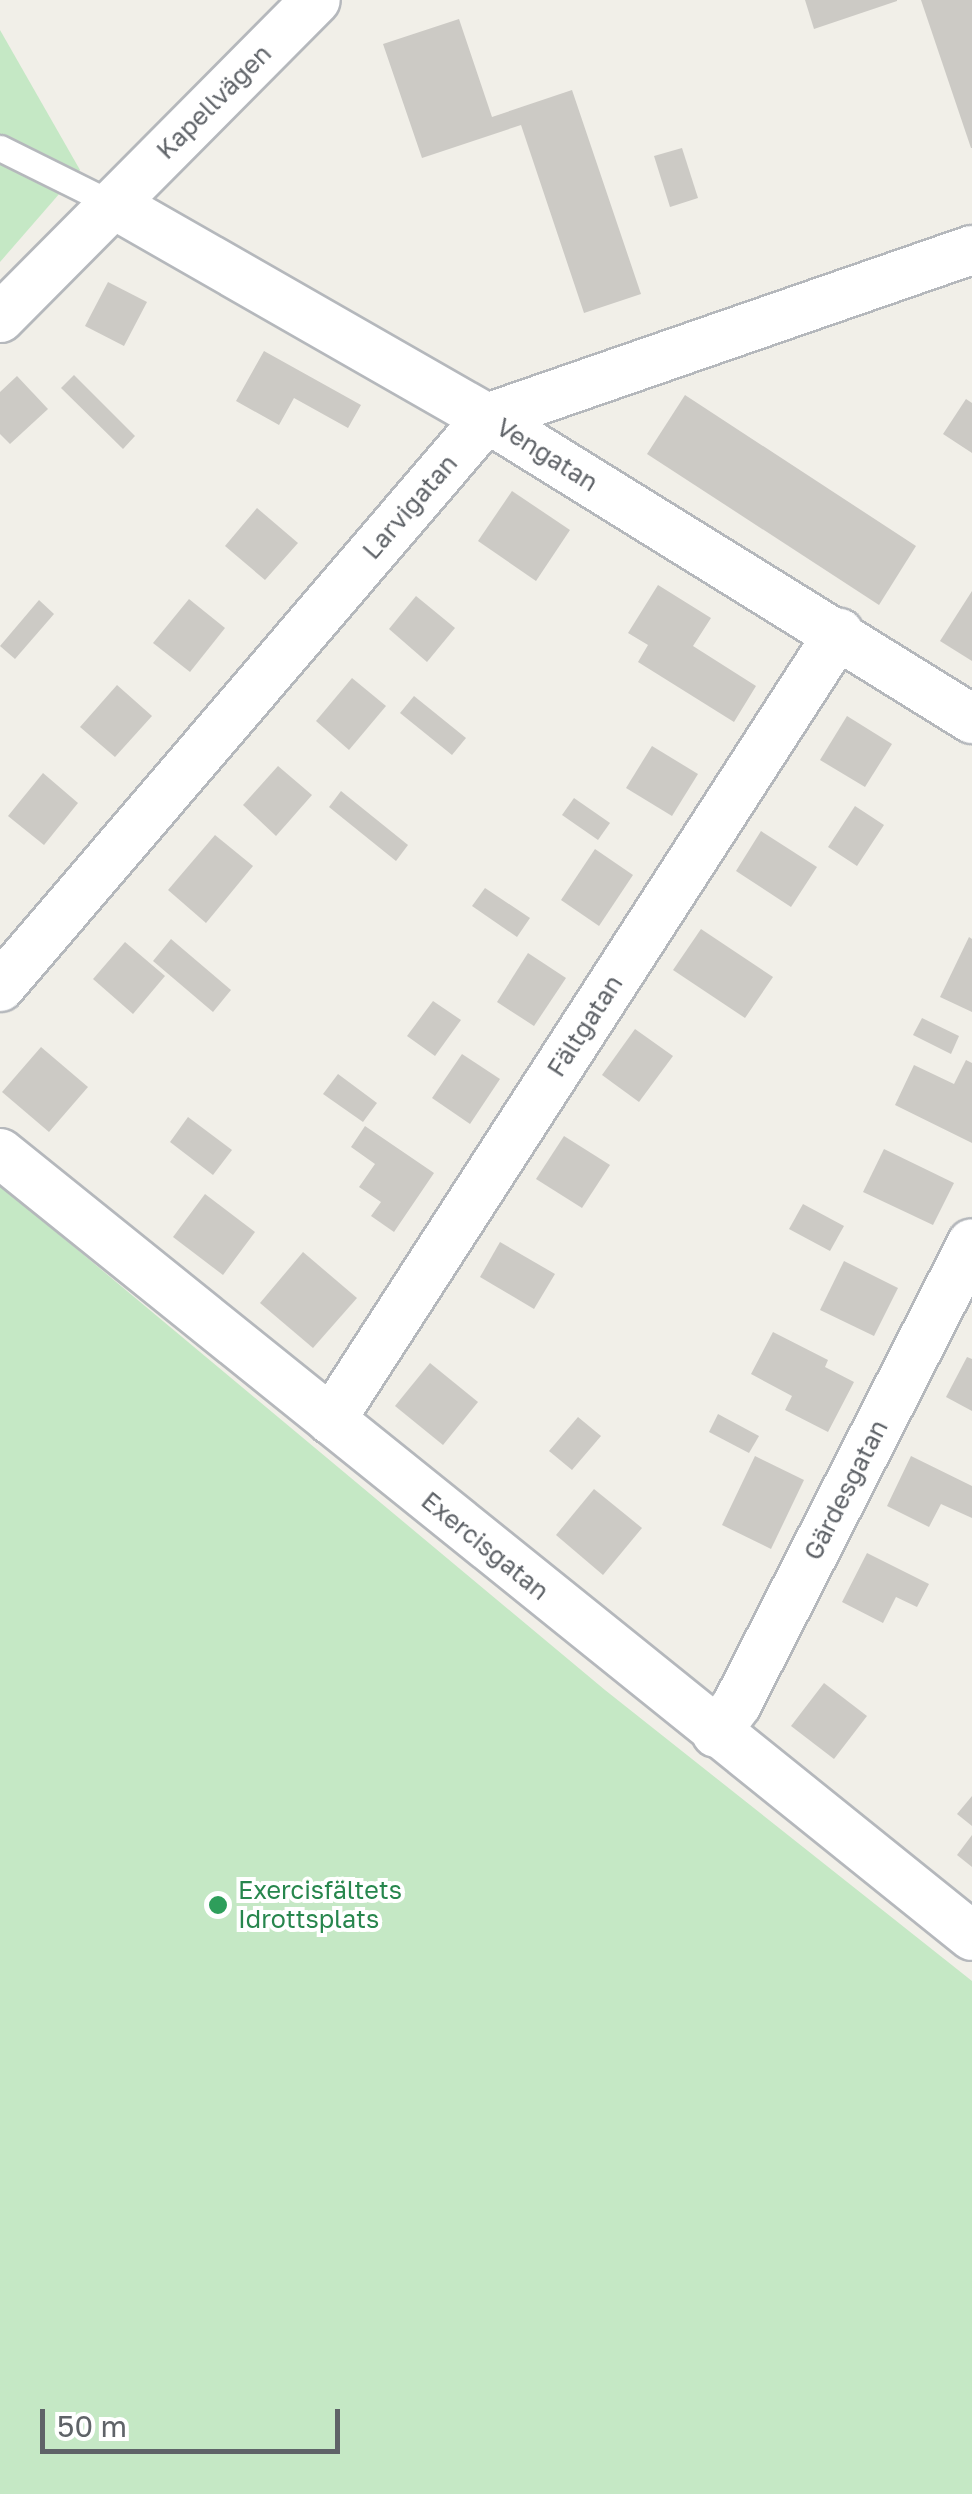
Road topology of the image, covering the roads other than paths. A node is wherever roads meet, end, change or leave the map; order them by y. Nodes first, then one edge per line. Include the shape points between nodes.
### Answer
1 (316, 0) edge
2 (0, 148) edge
3 (113, 204) junction
4 (972, 250) edge
5 (0, 318) edge
6 (487, 418) junction
7 (839, 633) junction
8 (972, 720) edge
9 (0, 987) edge
10 (0, 1154) edge
11 (972, 1243) edge
12 (331, 1420) junction
13 (716, 1734) junction
14 (972, 1936) edge

1 - 3 street, Kapellvägen
2 - 3 lane
3 - 5 street, Kapellvägen
3 - 6 street, Vengatan
4 - 6 street
6 - 7 street, Vengatan
6 - 9 street, Larvigatan
7 - 8 street, Vengatan
7 - 12 street, Fältgatan
10 - 12 street, Exercisgatan
11 - 13 street, Gärdesgatan
12 - 13 street, Exercisgatan
13 - 14 street, Exercisgatan

